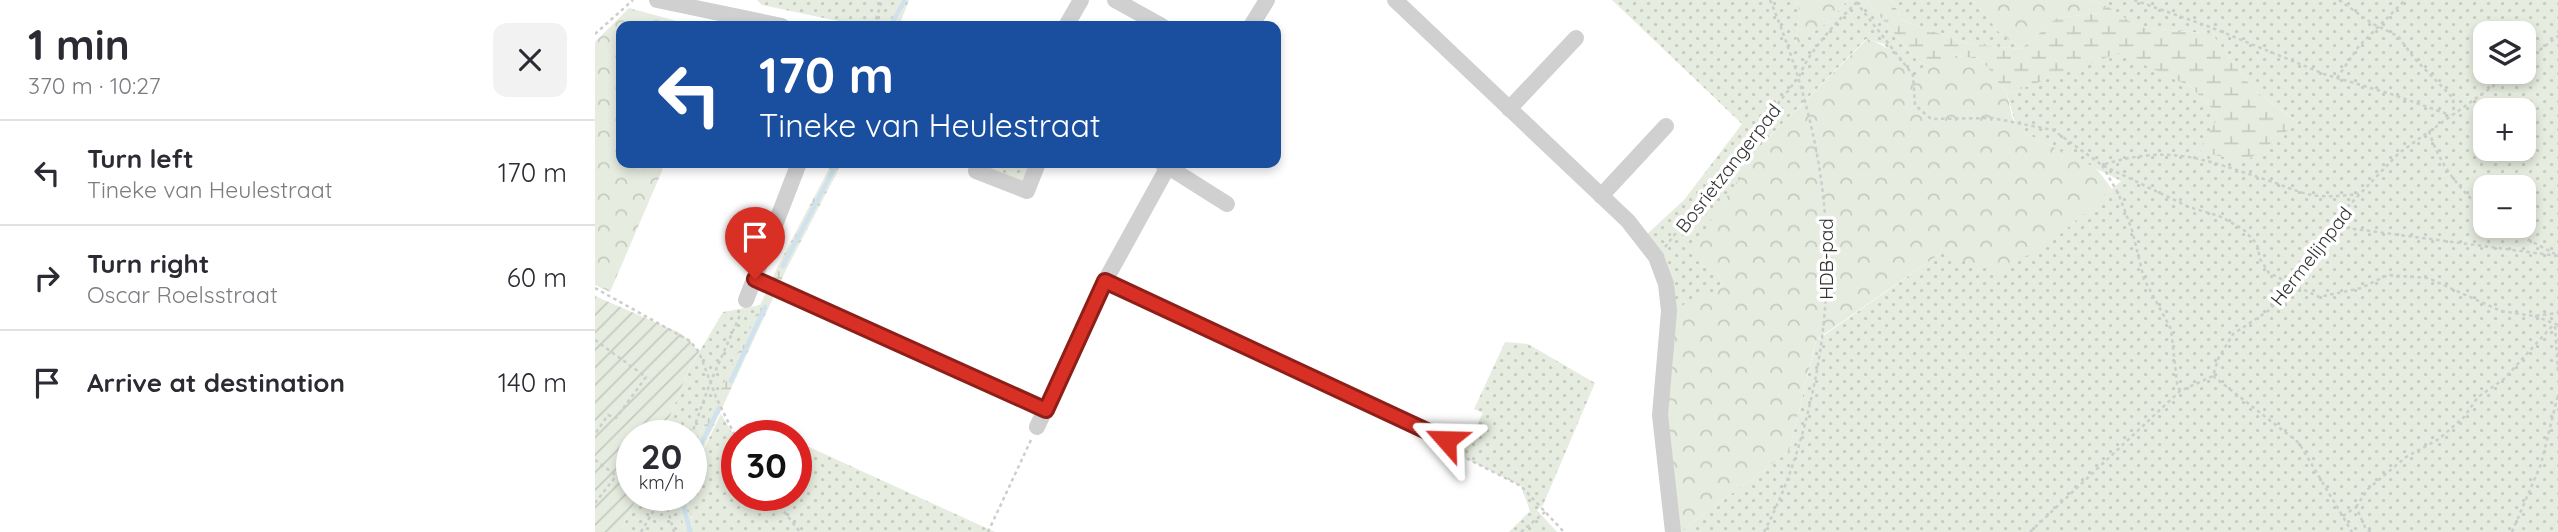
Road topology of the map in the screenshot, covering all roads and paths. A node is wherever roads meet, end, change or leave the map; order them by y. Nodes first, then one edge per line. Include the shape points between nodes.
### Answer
1 (633, 0) edge
2 (657, 0) edge
3 (882, 0) edge
4 (1081, 0) edge
5 (1115, 0) edge
6 (1267, 0) edge
7 (1395, 0) edge
8 (1770, 0) edge
9 (2134, 0) edge
10 (2339, 0) edge
11 (2405, 0) edge
12 (1857, 1) edge
13 (717, 5) edge
14 (767, 21) edge
15 (876, 21) edge
16 (1069, 21) edge
17 (1152, 21) edge
18 (1254, 21) edge
19 (2380, 26) junction
20 (595, 34) edge
21 (2558, 36) edge
22 (1576, 38) dead end
23 (2536, 53) edge
24 (1799, 77) junction
25 (2337, 78) junction
26 (2496, 84) edge
27 (1509, 109) junction
28 (2453, 114) junction
29 (1667, 126) dead end
30 (2429, 131) junction
31 (2102, 165) junction
32 (797, 168) edge
33 (977, 168) edge
34 (1036, 168) edge
35 (1165, 168) edge
36 (1173, 168) edge
37 (2360, 194) junction
38 (1601, 196) junction
39 (2473, 201) edge
40 (1227, 204) dead end
41 (2332, 226) junction
42 (2526, 238) edge
43 (2558, 255) edge
44 (1656, 257) junction
45 (755, 279) junction
46 (1105, 281) junction
47 (2291, 284) junction
48 (595, 288) edge
49 (746, 300) joint
50 (2558, 313) edge
51 (2534, 316) junction
52 (2556, 325) edge
53 (595, 340) edge
54 (2558, 371) edge
55 (2213, 376) junction
56 (710, 383) junction
57 (2180, 391) junction
58 (2558, 395) edge
59 (1046, 410) junction
60 (697, 420) edge
61 (727, 420) edge
62 (1037, 427) joint
63 (595, 434) edge
64 (1446, 440) joint
65 (595, 460) edge
66 (616, 475) edge
67 (616, 477) edge
68 (595, 503) edge
69 (2356, 507) junction
70 (656, 511) edge
71 (668, 511) edge
72 (784, 511) edge
73 (1545, 512) junction
74 (2343, 516) junction
75 (641, 532) edge
76 (674, 532) edge
77 (800, 532) edge
78 (988, 532) edge
79 (1521, 532) edge
80 (1564, 532) edge
81 (1673, 532) edge
82 (1765, 532) edge
83 (2030, 532) edge
84 (2352, 532) edge
85 (2371, 532) edge
86 (2512, 532) edge

1 - 20 path
2 - 13 street
3 - 15 path
4 - 16 street
5 - 17 street
6 - 18 street
7 - 27 street
8 - 24 path, HDB-pad
9 - 25 path
10 - 19 path
11 - 19 path
12 - 24 path
12 - 31 path via 1913,75 1916,105 1931,119 1992,118 2053,130
13 - 14 street
19 - 25 path via 2358,46
19 - 28 path via 2398,36 2453,98
21 - 23 path
22 - 27 street
24 - 44 path, Bosrietzangerpad
24 - 82 path, HDB-pad via 1825,202 1826,299 1820,364 1799,449
25 - 28 path
26 - 28 path, Hermelijnpad
27 - 38 street
28 - 30 path, Hermelijnpad
29 - 38 street
30 - 37 path, Hermelijnpad via 2399,153
30 - 39 path via 2435,151
31 - 37 path via 2128,157 2178,154 2212,160 2295,192 2322,197
31 - 47 path via 2243,229 2256,244 2269,273
31 - 57 path via 2132,230 2144,279 2171,329
32 - 45 street
33 - 34 street via 1027,191
35 - 46 street
36 - 40 street
37 - 41 path, Hermelijnpad
38 - 44 street
41 - 43 path
41 - 47 path, Hermelijnpad
42 - 43 path
44 - 81 street via 1666,284 1668,311 1660,415
45 - 49 street
45 - 59 street
46 - 59 street
46 - 64 street
47 - 51 path via 2319,297 2361,289 2388,275 2428,278 2501,311
47 - 55 path, Hermelijnpad via 2268,311 2233,334
48 - 56 path via 690,341
49 - 56 path
50 - 51 path
51 - 52 path
52 - 54 path
52 - 69 path via 2504,379 2478,397 2464,417 2439,439 2406,457 2368,489
53 - 63 path via 646,377 616,418 608,415
55 - 57 path
55 - 74 path via 2299,443
56 - 60 path
56 - 61 path
57 - 83 path
58 - 86 path via 2541,464
59 - 62 street
62 - 78 path
64 - 73 path via 1455,453 1521,486
65 - 66 path
67 - 68 path
69 - 74 path
69 - 85 path
70 - 75 path
71 - 76 path
72 - 77 path
73 - 79 path
73 - 80 path
74 - 84 path

